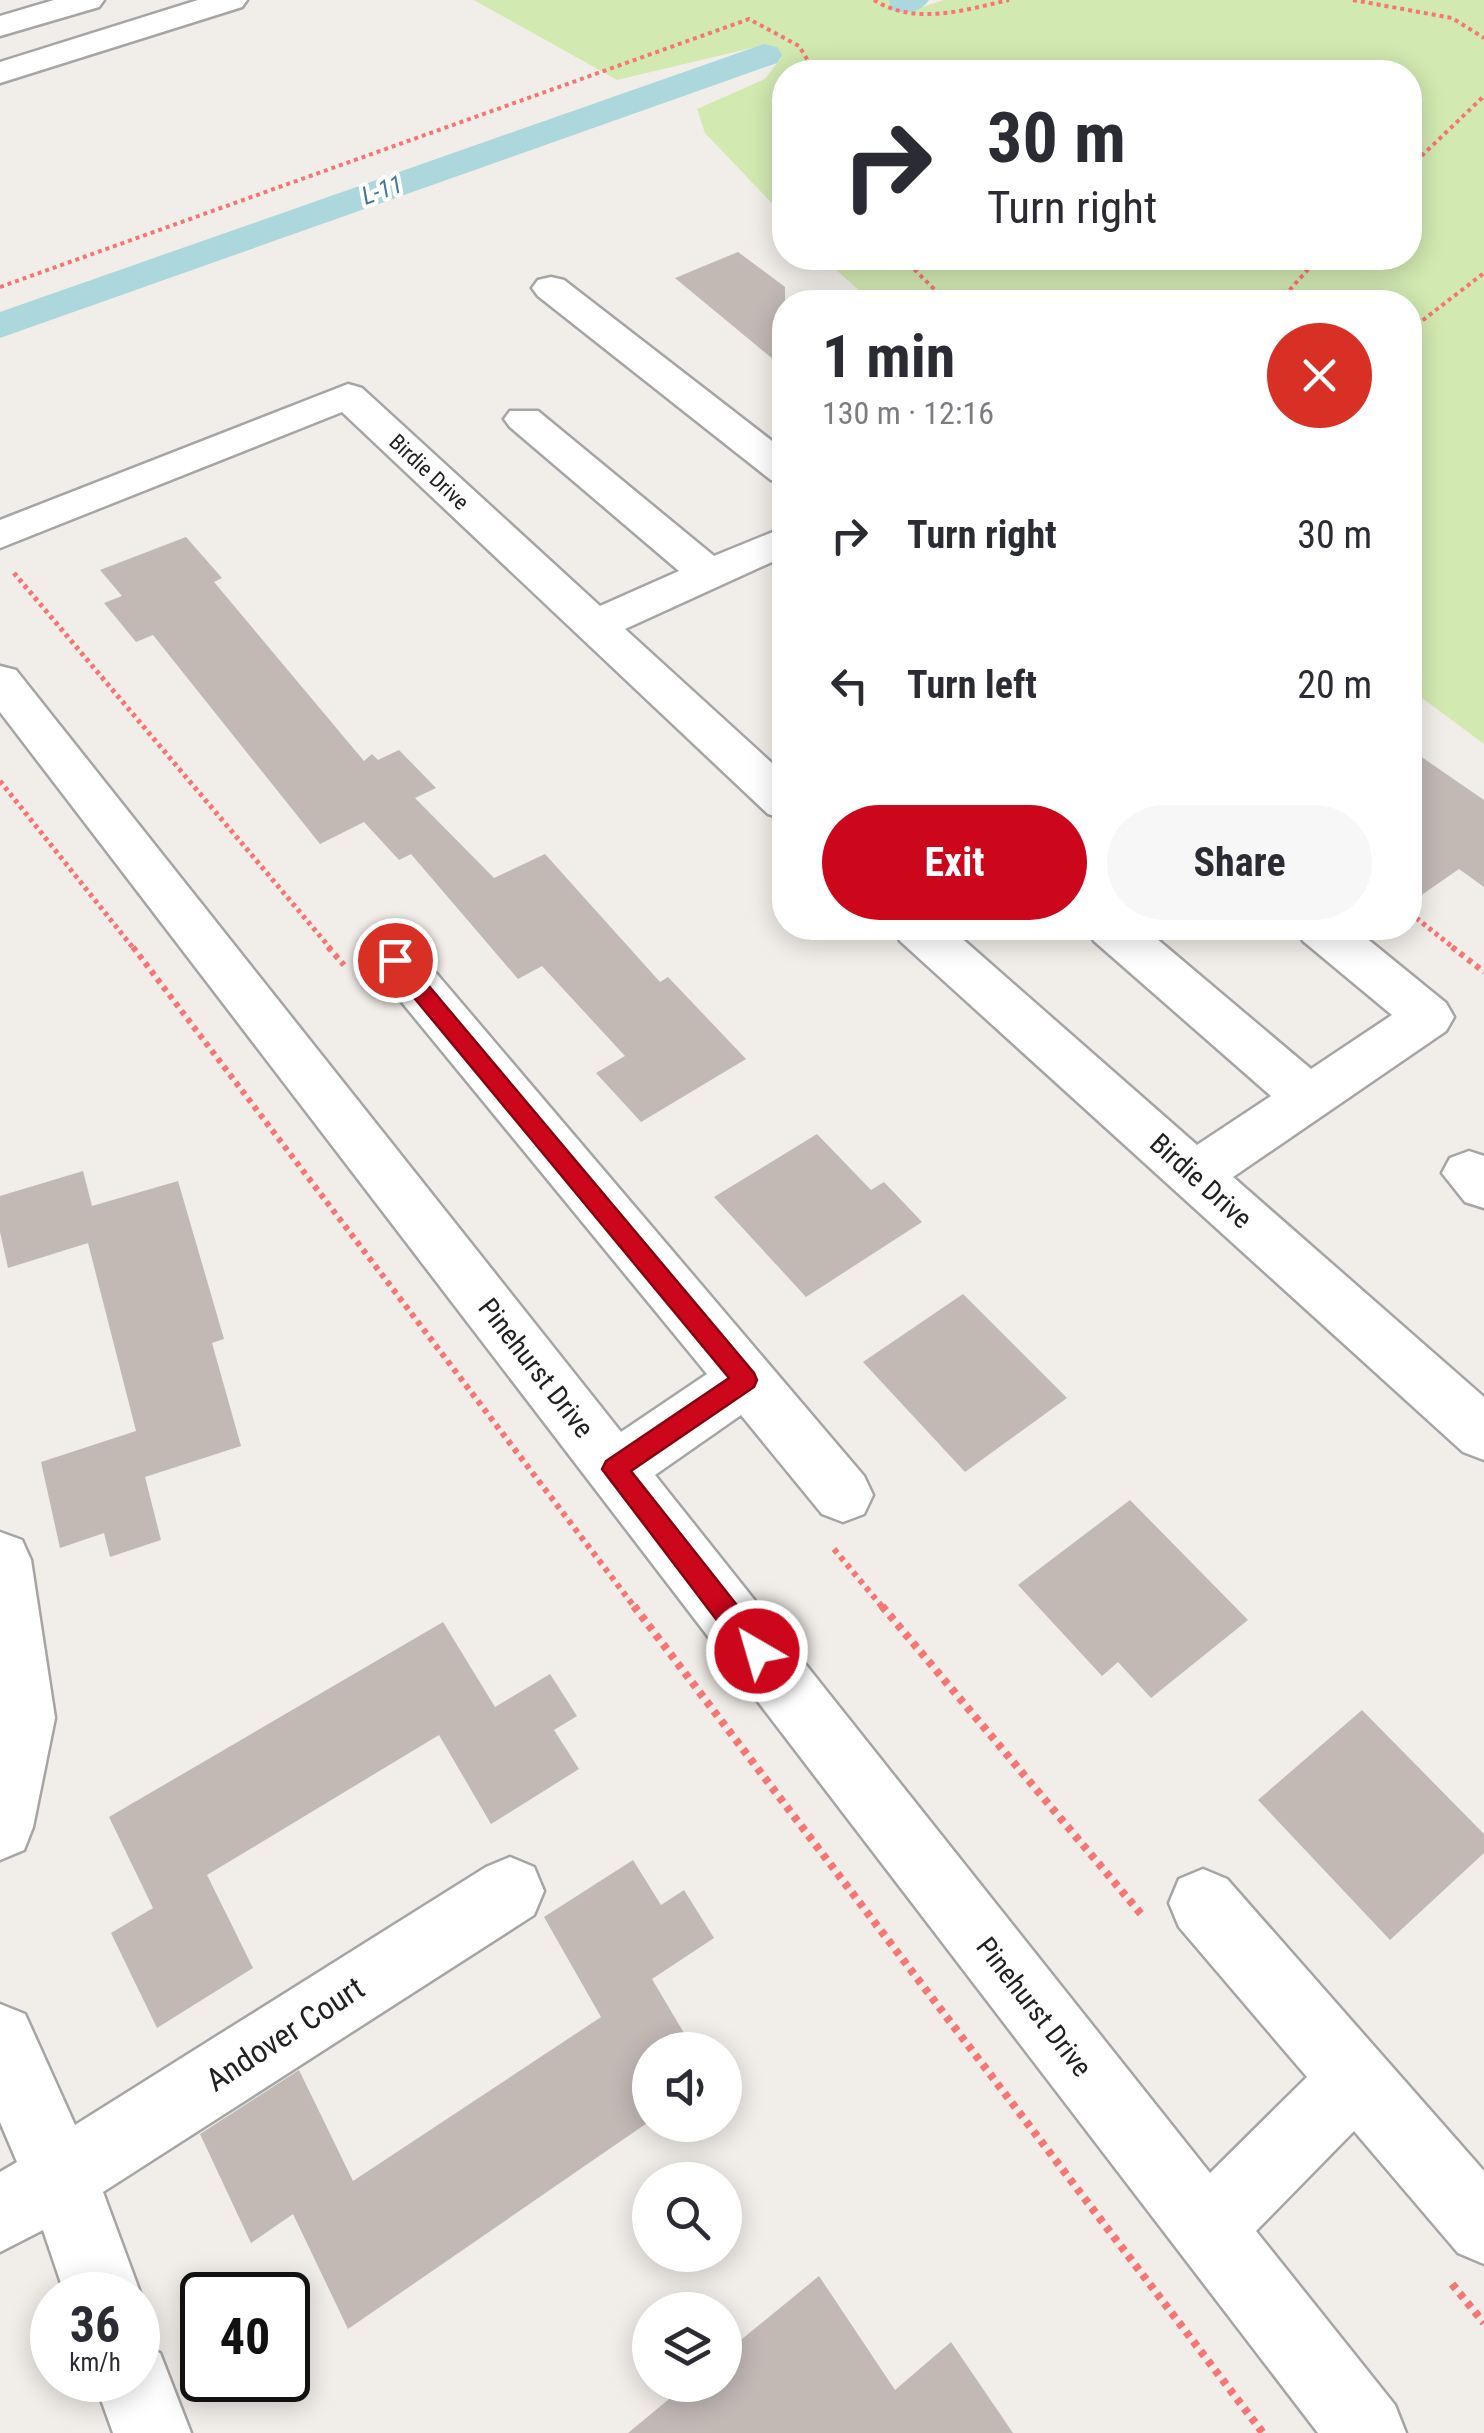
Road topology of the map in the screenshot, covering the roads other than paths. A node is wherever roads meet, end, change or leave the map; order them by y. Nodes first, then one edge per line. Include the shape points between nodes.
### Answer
1 (88, 0) edge
2 (231, 0) edge
3 (41, 4) edge
4 (0, 26) edge
5 (0, 73) edge
6 (551, 288) dead end
7 (524, 419) dead end
8 (772, 461) edge
9 (0, 535) edge
10 (772, 546) edge
11 (709, 574) junction
12 (595, 626) junction
13 (0, 682) edge
14 (772, 790) edge
15 (931, 940) edge
16 (1126, 940) edge
17 (1335, 940) edge
18 (395, 960) dead end
19 (1309, 1098) junction
20 (1194, 1175) junction
21 (745, 1380) junction
22 (1484, 1434) edge
23 (614, 1469) junction
24 (843, 1495) dead end
25 (0, 1560) edge
26 (0, 1826) edge
27 (510, 1891) dead end
28 (1203, 1903) dead end
29 (0, 2039) edge
30 (1354, 2080) junction
31 (60, 2177) junction
32 (0, 2214) edge
33 (1484, 2227) edge
34 (1207, 2228) junction
35 (95, 2272) edge
36 (141, 2402) edge
37 (152, 2433) edge
38 (1368, 2433) edge

1 - 3 street
2 - 5 street
3 - 4 street
6 - 8 street
7 - 11 street
9 - 12 street, Birdie Drive via 348,396
10 - 11 street
11 - 12 street
12 - 14 street, Birdie Drive
13 - 23 street, Pinehurst Drive
15 - 20 street, Birdie Drive
16 - 19 street
17 - 19 street via 1428,1017
18 - 21 street
19 - 20 street
20 - 22 street, Birdie Drive
21 - 23 street
21 - 24 street
23 - 34 street, Pinehurst Drive
25 - 26 street via 24,1718
27 - 31 street, Andover Court
28 - 30 street
29 - 31 street
30 - 33 street
30 - 34 street
31 - 32 street, Andover Court
31 - 35 street
34 - 38 street, Pinehurst Drive
36 - 37 street

